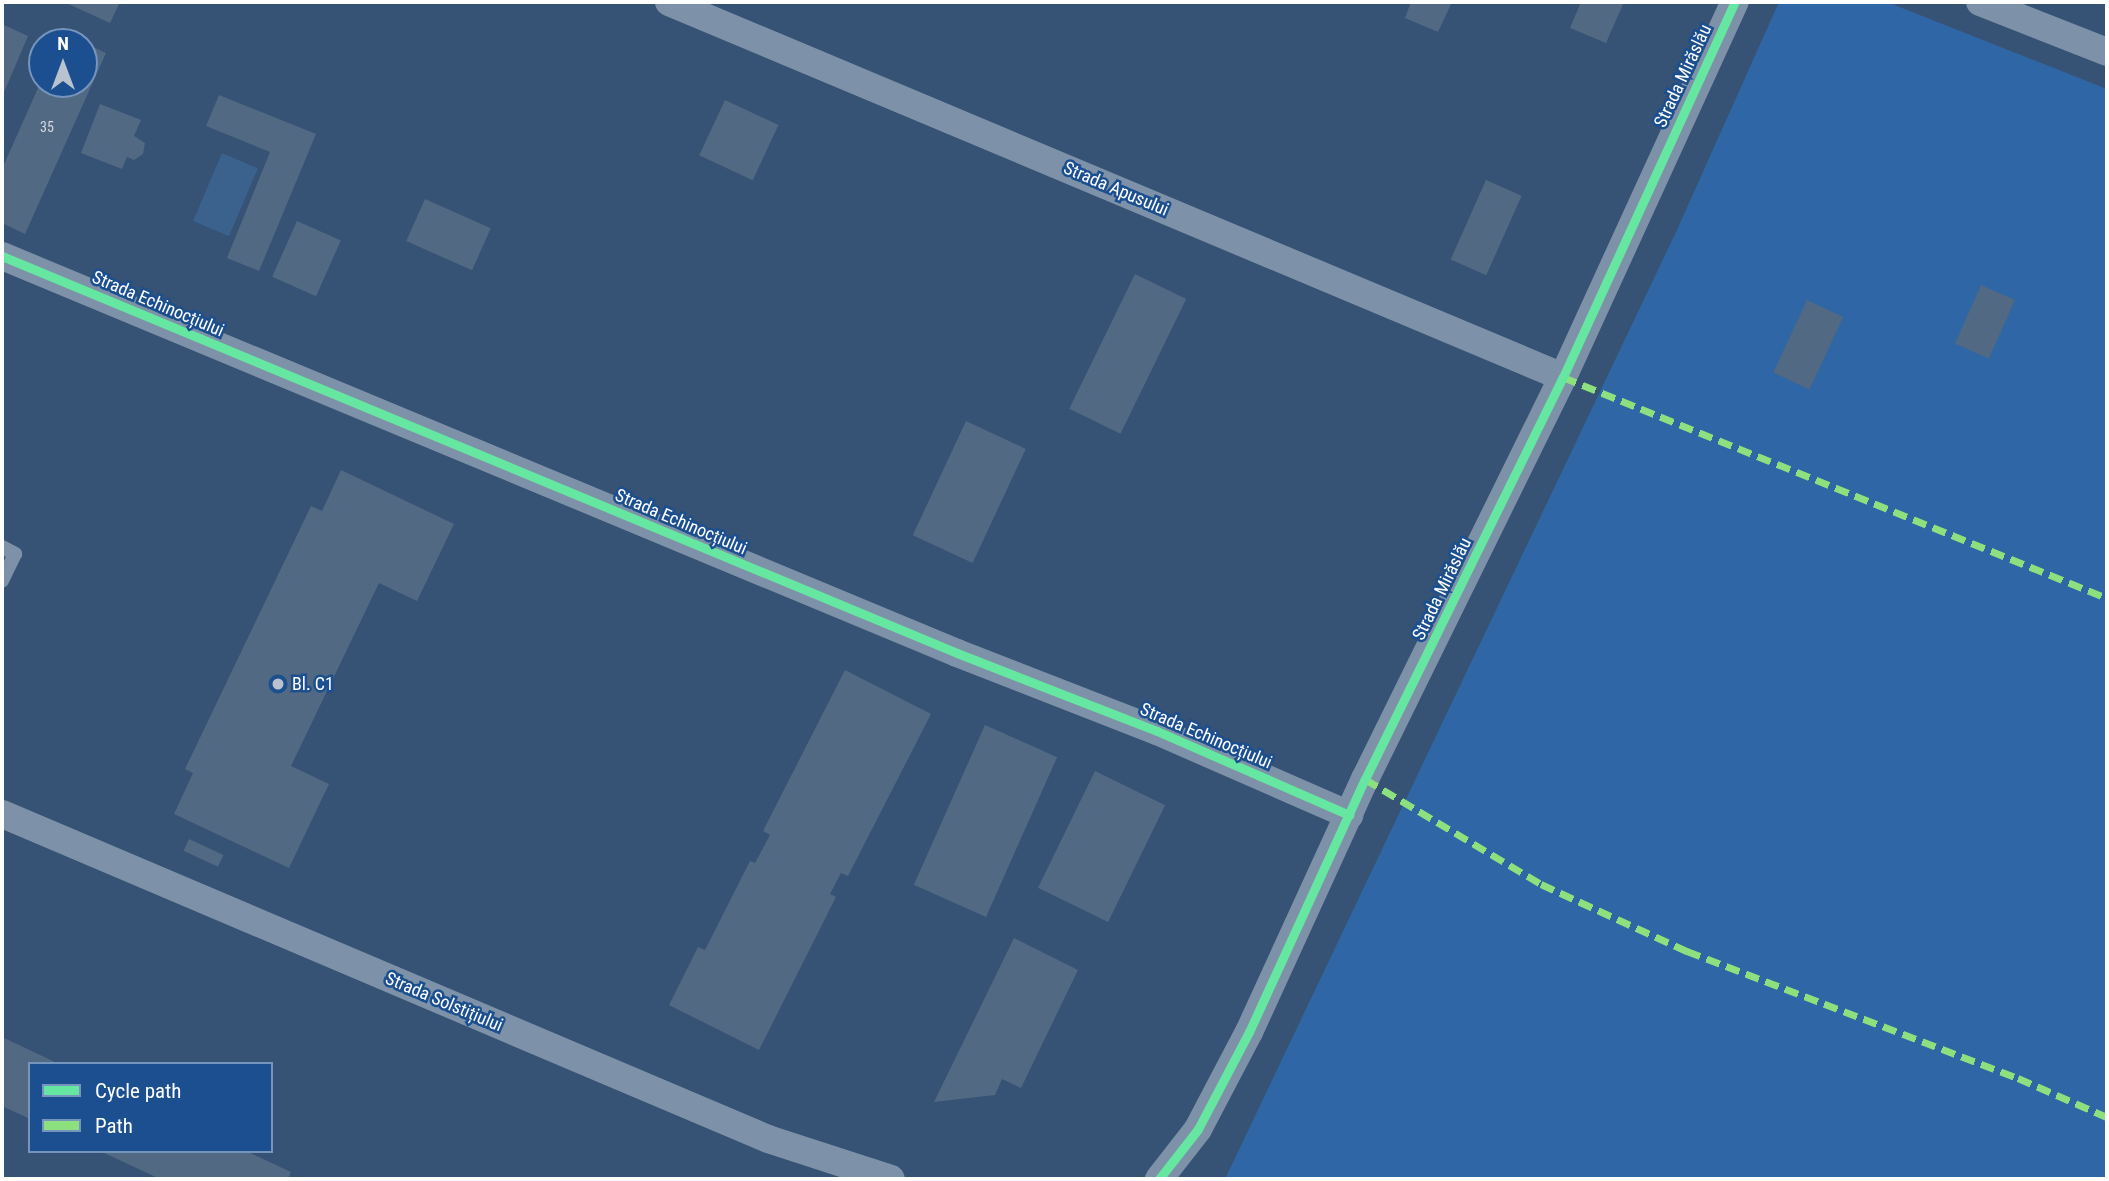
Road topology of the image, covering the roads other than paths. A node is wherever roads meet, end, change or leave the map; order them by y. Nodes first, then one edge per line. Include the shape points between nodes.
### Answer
1 (669, 2) edge
2 (1735, 2) edge
3 (1980, 2) edge
4 (2107, 52) edge
5 (2, 256) edge
6 (1563, 377) junction
7 (2, 547) edge
8 (2, 580) edge
9 (2, 814) edge
10 (1349, 816) junction
11 (891, 1179) edge
12 (1158, 1179) edge

1 - 6 street, Strada Apusului
2 - 6 street, Strada Mirăslău
3 - 4 street
5 - 10 street, Strada Echinocțiului via 957,653 1256,772
6 - 10 street, Strada Mirăslău
7 - 8 lane via 15,554
9 - 11 street, Strada Solstițiului via 768,1139
10 - 12 street, Strada Mirăslău via 1243,1044 1198,1129

